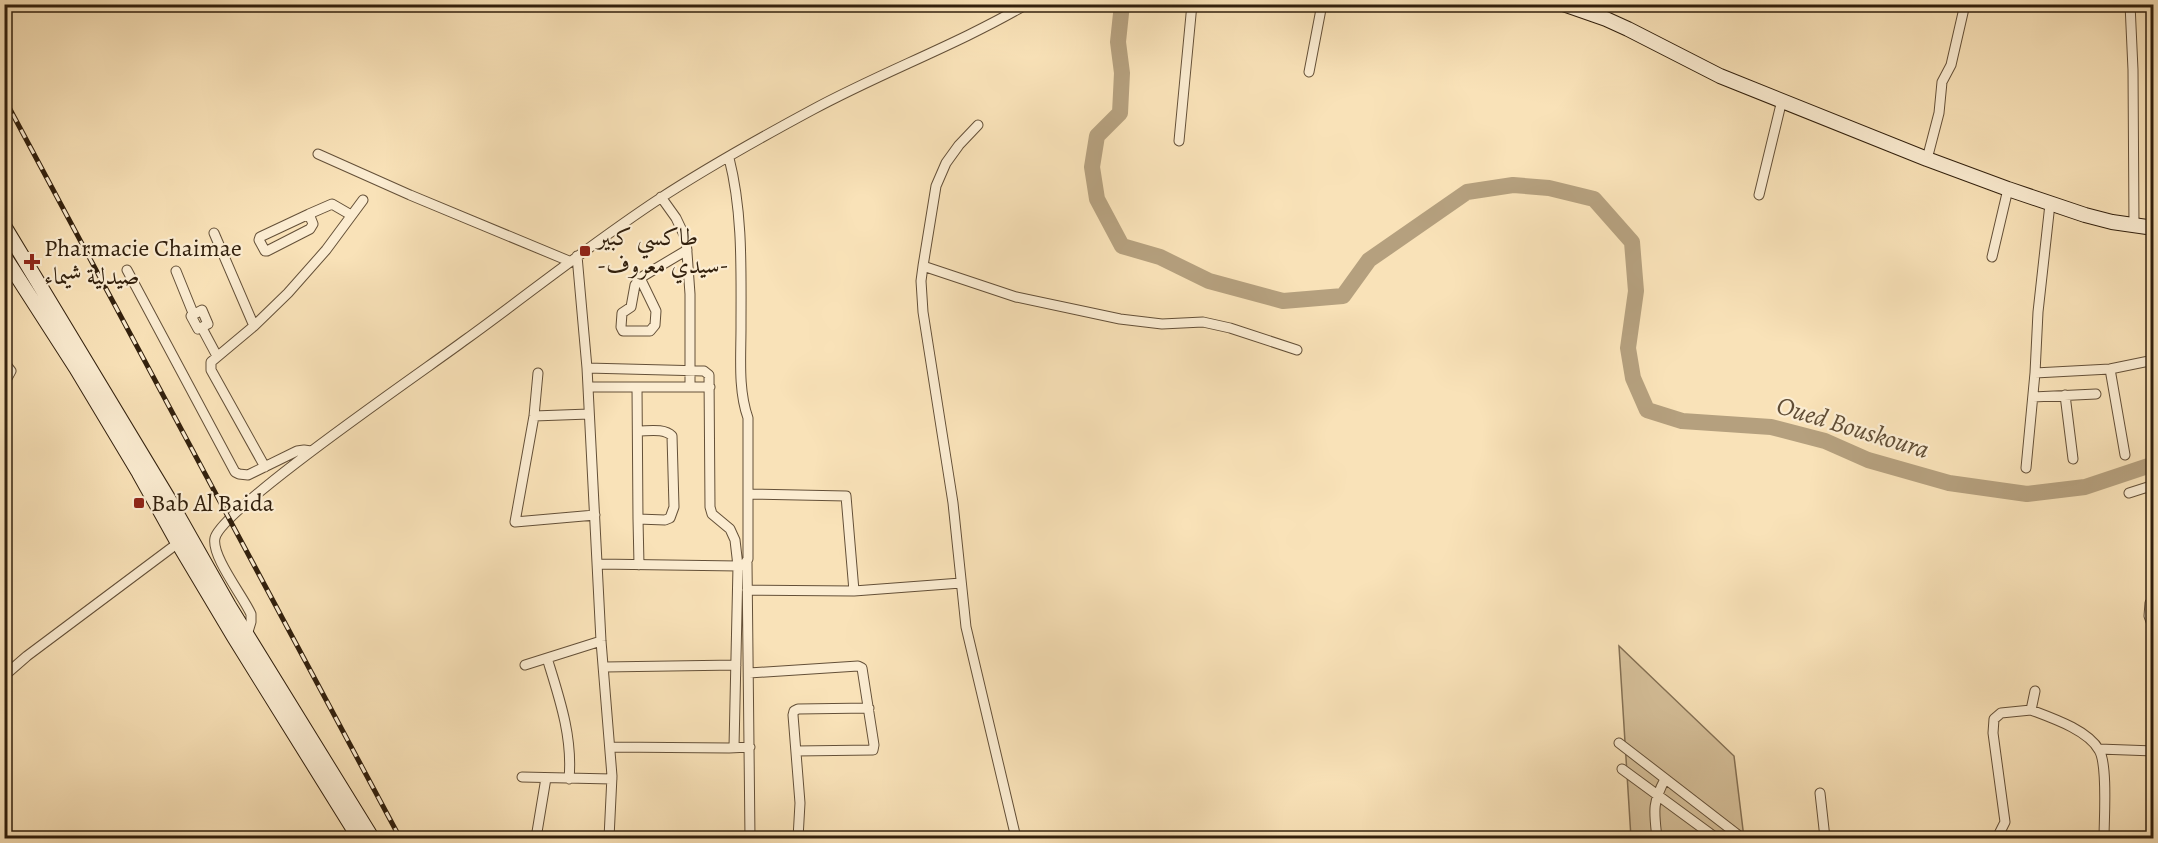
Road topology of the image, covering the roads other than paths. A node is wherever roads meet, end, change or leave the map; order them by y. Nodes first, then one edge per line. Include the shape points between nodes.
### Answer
1 (1027, 4) edge
2 (1192, 4) edge
3 (1322, 4) edge
4 (1563, 4) edge
5 (1965, 4) edge
6 (2130, 4) edge
7 (1310, 72) dead end
8 (1782, 100) junction
9 (978, 125) dead end
10 (1179, 141) dead end
11 (318, 154) dead end
12 (729, 158) junction
13 (1927, 159) junction
14 (2008, 189) junction
15 (1759, 195) dead end
16 (661, 197) junction
17 (363, 200) dead end
18 (2050, 204) junction
19 (309, 214) junction
20 (351, 215) junction
21 (4, 226) edge
22 (2134, 226) junction
23 (2154, 228) edge
24 (214, 233) dead end
25 (687, 250) junction
26 (22, 257) junction
27 (1992, 257) dead end
28 (573, 258) junction
29 (6, 263) edge
30 (923, 266) junction
31 (127, 270) dead end
32 (176, 271) dead end
33 (640, 278) junction
34 (254, 326) junction
35 (1297, 350) dead end
36 (217, 356) junction
37 (2154, 360) edge
38 (4, 362) edge
39 (587, 368) junction
40 (2110, 369) junction
41 (690, 370) junction
42 (538, 373) dead end
43 (2035, 373) junction
44 (4, 384) edge
45 (588, 387) junction
46 (637, 387) junction
47 (690, 387) junction
48 (710, 387) junction
49 (2096, 394) dead end
50 (2065, 395) junction
51 (2033, 396) junction
52 (589, 414) junction
53 (534, 416) junction
54 (638, 431) junction
55 (311, 452) junction
56 (2125, 455) dead end
57 (2073, 459) dead end
58 (266, 467) junction
59 (2025, 468) dead end
60 (2154, 485) edge
61 (2129, 493) dead end
62 (749, 494) junction
63 (595, 516) junction
64 (638, 519) junction
65 (178, 543) junction
66 (598, 564) junction
67 (639, 565) junction
68 (742, 565) junction
69 (961, 583) junction
70 (854, 591) junction
71 (744, 597) junction
72 (2150, 603) dead end
73 (2154, 630) edge
74 (247, 635) junction
75 (601, 641) junction
76 (547, 658) junction
77 (525, 665) dead end
78 (736, 665) junction
79 (605, 667) junction
80 (749, 673) junction
81 (4, 676) edge
82 (2034, 691) dead end
83 (869, 708) junction
84 (2031, 710) junction
85 (1619, 743) dead end
86 (610, 747) junction
87 (734, 747) junction
88 (750, 747) junction
89 (2099, 749) junction
90 (2154, 750) edge
91 (796, 751) junction
92 (1649, 767) junction
93 (1622, 769) dead end
94 (522, 777) dead end
95 (546, 778) junction
96 (1665, 778) junction
97 (569, 779) junction
98 (612, 779) junction
99 (1639, 781) junction
100 (1820, 793) dead end
101 (1657, 794) junction
102 (359, 838) edge
103 (372, 838) edge
104 (536, 838) edge
105 (609, 838) edge
106 (750, 838) edge
107 (798, 838) edge
108 (1016, 838) edge
109 (1657, 838) edge
110 (1716, 838) edge
111 (1742, 838) edge
112 (1747, 838) edge
113 (1825, 838) edge
114 (1993, 838) edge
115 (2104, 838) edge

1 - 12 street via 957,42 813,109
2 - 10 street
3 - 7 street
4 - 8 street via 1606,19 1707,70
5 - 13 street via 1951,65 1942,82
6 - 22 street
8 - 13 street
8 - 15 street
9 - 30 street via 953,154 936,186
11 - 28 street via 430,204
12 - 16 street
12 - 62 street via 739,206 741,371 748,418
13 - 14 street
14 - 18 street
14 - 27 street
16 - 25 street via 683,230
16 - 28 street
17 - 20 street
18 - 22 street
18 - 43 street
19 - 19 street via 260,237 265,251 310,229 313,224
19 - 20 street via 332,204
20 - 34 street via 303,276
21 - 26 street
22 - 23 street
24 - 34 street
25 - 33 street
25 - 41 street
26 - 29 street
26 - 74 street
28 - 39 street
28 - 55 street
29 - 65 street via 134,464
30 - 35 street via 1016,297 1120,320 1203,322
30 - 69 street via 923,312 953,503
31 - 58 street via 235,472 248,475
32 - 36 street via 193,313 203,310 208,323 202,328
33 - 33 street via 656,311 656,325 650,331 623,331 622,313 631,307
34 - 36 street
36 - 58 street via 211,362 211,370
37 - 40 street
38 - 44 street via 11,371
39 - 41 street
39 - 45 street
40 - 43 street
40 - 56 street
41 - 47 street
41 - 48 street via 707,372
42 - 53 street
43 - 51 street
45 - 46 street
45 - 52 street
46 - 47 street
46 - 54 street
47 - 48 street
48 - 68 street via 710,507 712,514 734,535
49 - 50 street
50 - 51 street
50 - 57 street
51 - 59 street
52 - 53 street
52 - 63 street
53 - 63 street via 515,522
54 - 64 street
54 - 64 street via 662,431 672,436 674,507 665,520
55 - 58 street via 297,451
55 - 74 street via 242,507 216,535 217,553 251,614
60 - 61 street
62 - 68 street via 748,559
62 - 70 street via 846,496
63 - 66 street
64 - 67 street
65 - 81 street
65 - 102 street
66 - 67 street
66 - 75 street
67 - 68 street
68 - 71 street
69 - 70 street
69 - 108 street via 966,627
70 - 71 street
71 - 78 street
71 - 80 street
72 - 73 street
74 - 103 street
75 - 76 street
75 - 79 street
76 - 77 street
76 - 97 street via 568,735
78 - 79 street
78 - 87 street
79 - 86 street
80 - 83 street via 858,666 864,673
80 - 88 street
82 - 84 street
83 - 91 street via 794,711
83 - 91 street via 873,750
84 - 89 street via 2063,722
84 - 114 street via 2001,713 1994,719 2005,822
85 - 92 street
86 - 87 street
86 - 98 street
87 - 88 street
88 - 106 street
89 - 90 street
89 - 115 street via 2103,763
91 - 107 street
92 - 96 street
92 - 99 street
93 - 99 street
94 - 95 street
95 - 97 street
95 - 104 street
96 - 101 street
96 - 111 street
97 - 98 street
98 - 105 street
99 - 101 street
100 - 113 street
101 - 109 street
101 - 110 street
111 - 112 street

